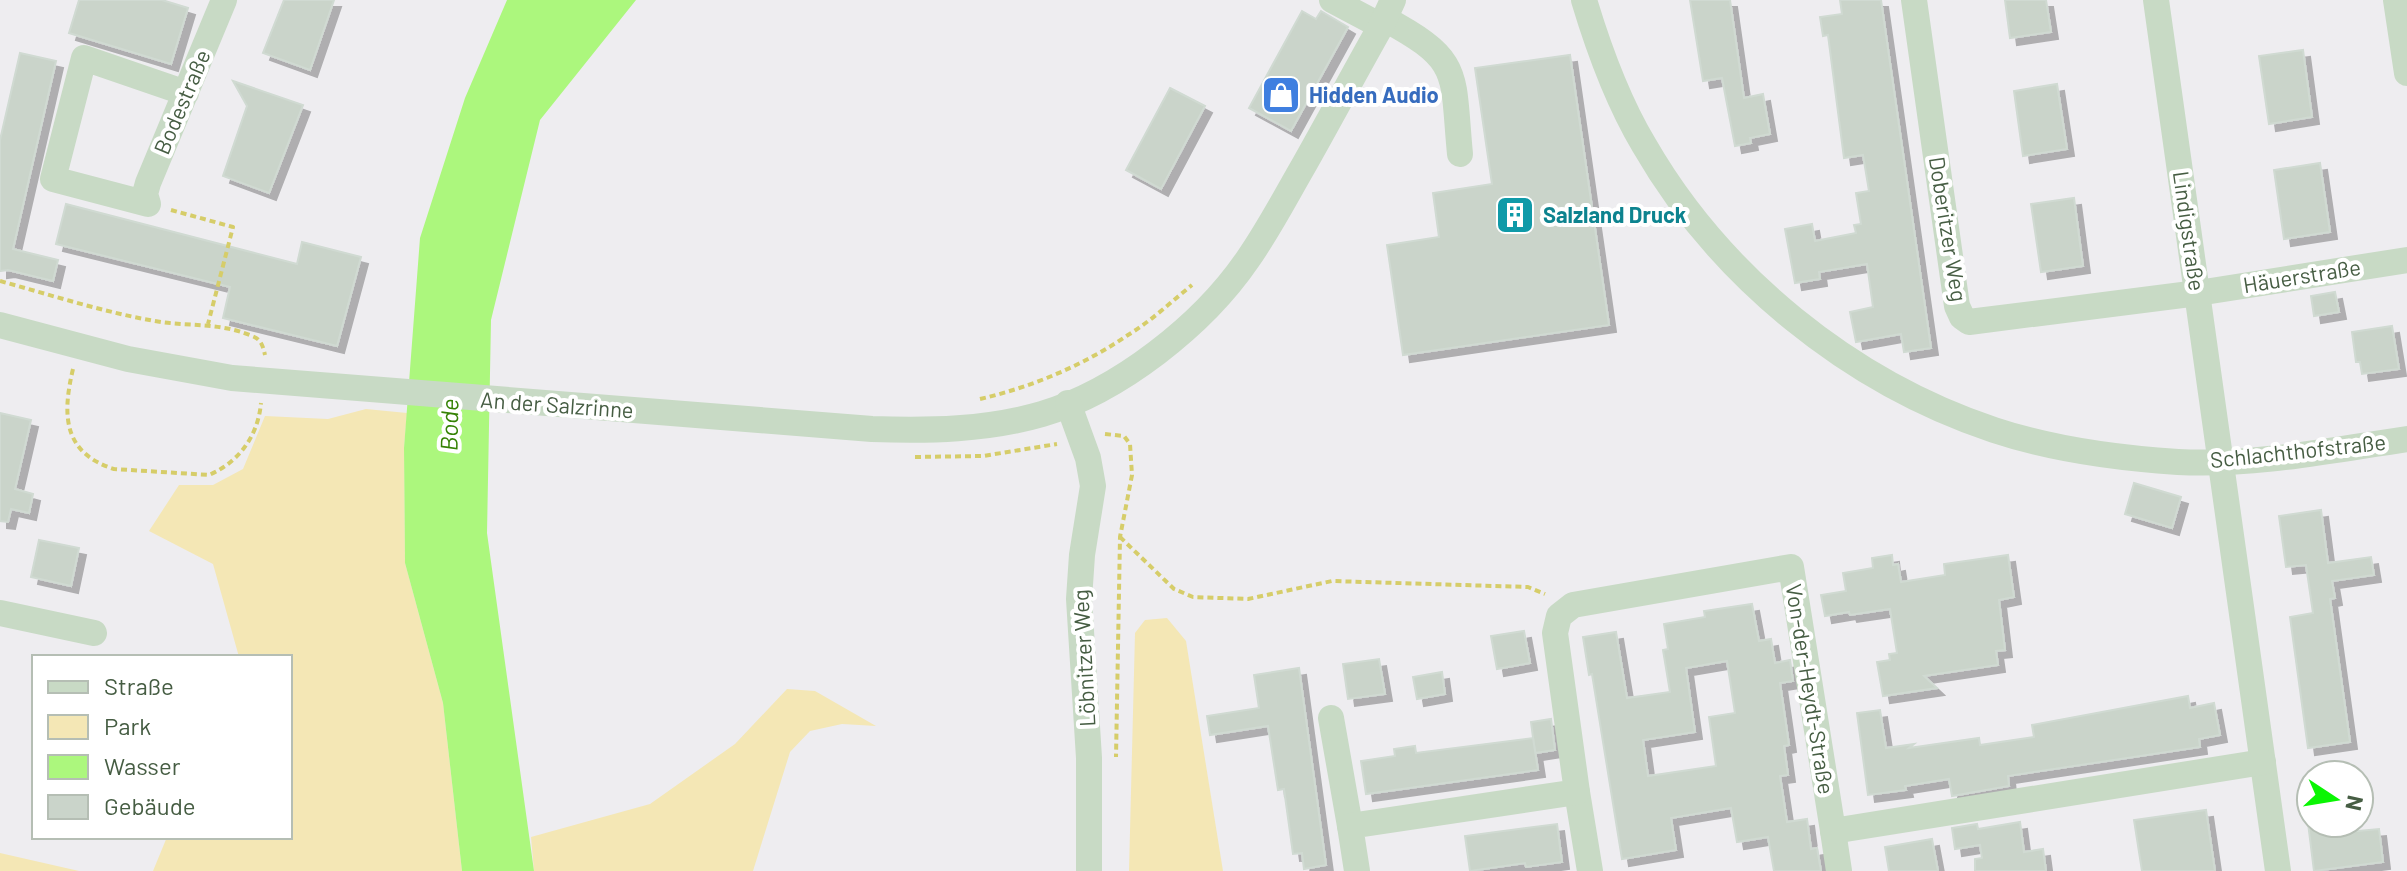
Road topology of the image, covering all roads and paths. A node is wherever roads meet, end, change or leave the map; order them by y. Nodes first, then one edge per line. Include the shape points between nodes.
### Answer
1 (224, 0) edge
2 (1332, 0) edge
3 (1584, 0) edge
4 (1914, 0) edge
5 (2156, 0) edge
6 (2396, 0) edge
7 (1386, 15) edge
8 (2407, 73) edge
9 (186, 93) junction
10 (1460, 154) dead end
11 (148, 204) junction
12 (2407, 260) edge
13 (0, 281) edge
14 (2198, 293) junction
15 (208, 324) junction
16 (0, 325) edge
17 (1130, 335) dead end
18 (265, 356) dead end
19 (73, 369) dead end
20 (261, 399) dead end
21 (976, 400) dead end
22 (1068, 403) junction
23 (1082, 438) junction
24 (2407, 439) edge
25 (1027, 450) dead end
26 (2220, 462) junction
27 (1120, 537) junction
28 (1573, 605) junction
29 (0, 613) edge
30 (94, 633) dead end
31 (1331, 718) dead end
32 (2263, 762) junction
33 (1116, 766) dead end
34 (1577, 792) junction
35 (1350, 826) junction
36 (1833, 831) junction
37 (1089, 871) edge
38 (1357, 871) edge
39 (1590, 871) edge
40 (1839, 871) edge
41 (2278, 871) edge

1 - 9 street, Bodestraße
2 - 7 street
3 - 26 street, Schlachthofstraße via 1607,71 1669,186 1744,274 1820,339 1896,388 1996,431 2093,454
4 - 14 street, Doberitzer Weg via 1962,317 1978,322
5 - 14 street, Lindigstraße
6 - 8 street
7 - 10 street via 1426,42 1450,70
7 - 22 street via 1286,196 1231,282 1155,354
9 - 11 street, Bodestraße via 148,183
9 - 11 street via 84,58 53,179
11 - 15 path via 233,227
12 - 14 street, Häuerstraße
13 - 15 path via 159,322
14 - 26 street, Lindigstraße
15 - 18 path via 257,337
16 - 22 street, An der Salzrinne via 128,359 232,378 725,418 922,431 1023,419
17 - 21 path via 1017,390
19 - 20 path via 69,432 84,455 114,469 209,475 222,470 250,442
22 - 23 street, Löbnitzer Weg
23 - 25 path
23 - 27 path via 1112,433 1130,444 1132,475
23 - 37 street, Löbnitzer Weg via 1093,486 1079,599 1089,758
24 - 26 street, Schlachthofstraße
26 - 32 street
27 - 28 path via 1174,589 1193,597 1248,599 1332,581 1528,587
27 - 33 path
28 - 34 street via 1559,616 1555,633
28 - 36 street, Von-der-Heydt-Straße via 1791,567
29 - 30 street
31 - 35 street
32 - 36 street
32 - 41 street
34 - 35 street
34 - 39 street
35 - 38 street
36 - 40 street, Von-der-Heydt-Straße

